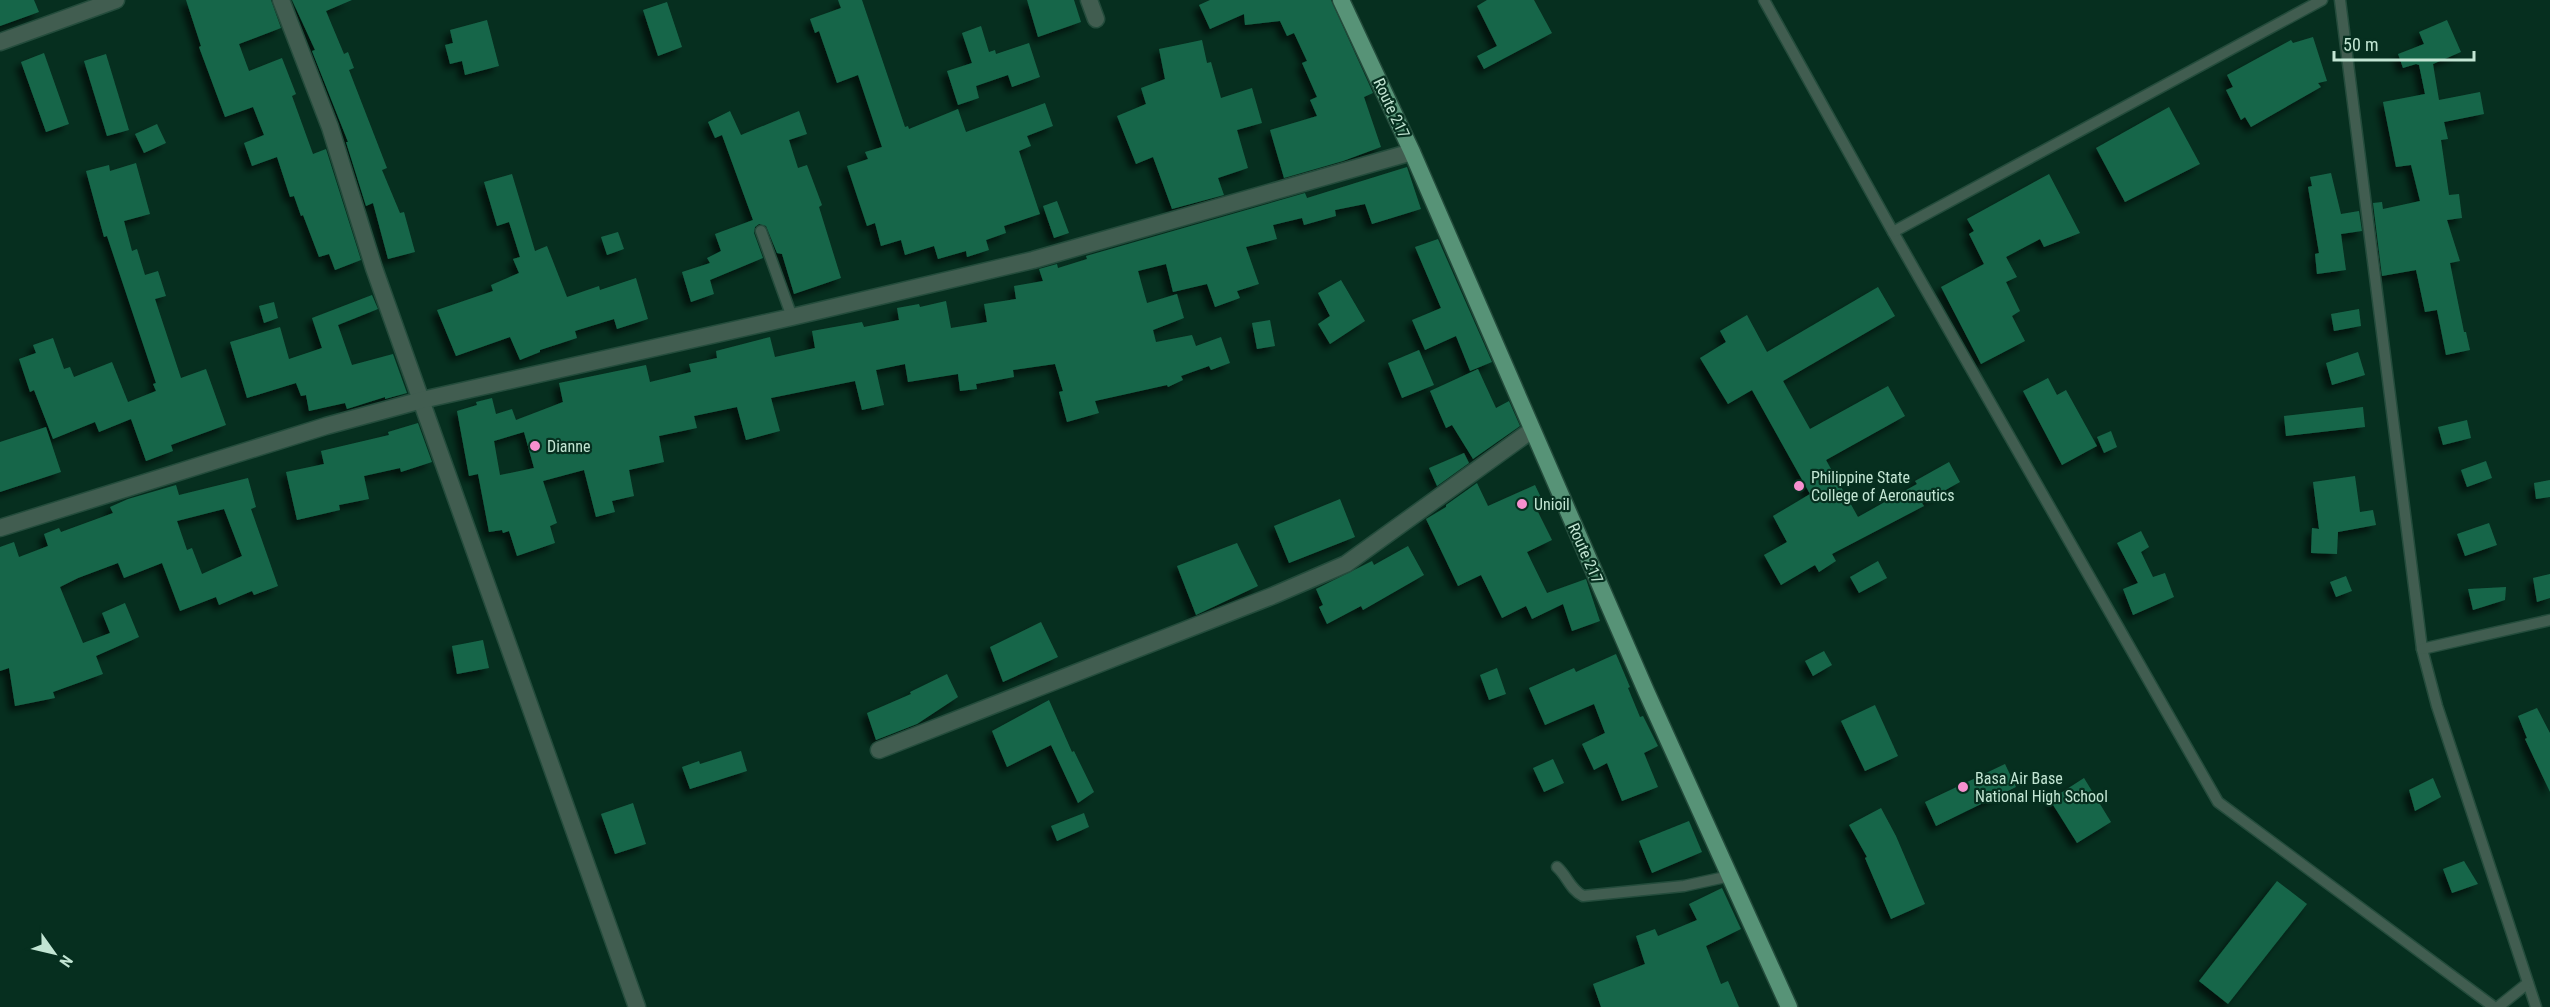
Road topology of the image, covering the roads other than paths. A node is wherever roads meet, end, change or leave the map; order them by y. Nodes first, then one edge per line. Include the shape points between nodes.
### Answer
1 (116, 0) edge
2 (281, 0) edge
3 (1089, 0) edge
4 (1341, 0) edge
5 (1764, 0) edge
6 (2322, 0) edge
7 (2340, 0) edge
8 (1096, 19) dead end
9 (0, 42) edge
10 (1412, 152) junction
11 (761, 231) dead end
12 (1893, 232) junction
13 (792, 317) junction
14 (422, 400) junction
15 (1532, 430) junction
16 (0, 528) edge
17 (2550, 620) edge
18 (2422, 649) junction
19 (879, 750) dead end
20 (1557, 867) dead end
21 (1730, 876) junction
22 (2528, 983) junction
23 (637, 1007) edge
24 (1790, 1007) edge
25 (2496, 1007) edge
26 (2536, 1007) edge

1 - 9 street
2 - 14 street via 330,127 374,268
3 - 8 street
4 - 10 main road, Route 217
5 - 12 lane
6 - 12 lane
7 - 18 lane
10 - 13 street via 1033,260
10 - 15 main road, Route 217
11 - 13 lane
12 - 25 lane via 2218,802
13 - 14 street
14 - 16 street
14 - 23 street
15 - 19 street via 1346,564
15 - 21 main road, Route 217
17 - 18 lane
18 - 22 lane
20 - 21 lane via 1573,890 1583,896 1684,886
21 - 24 main road, Route 217
22 - 25 lane
22 - 26 lane

